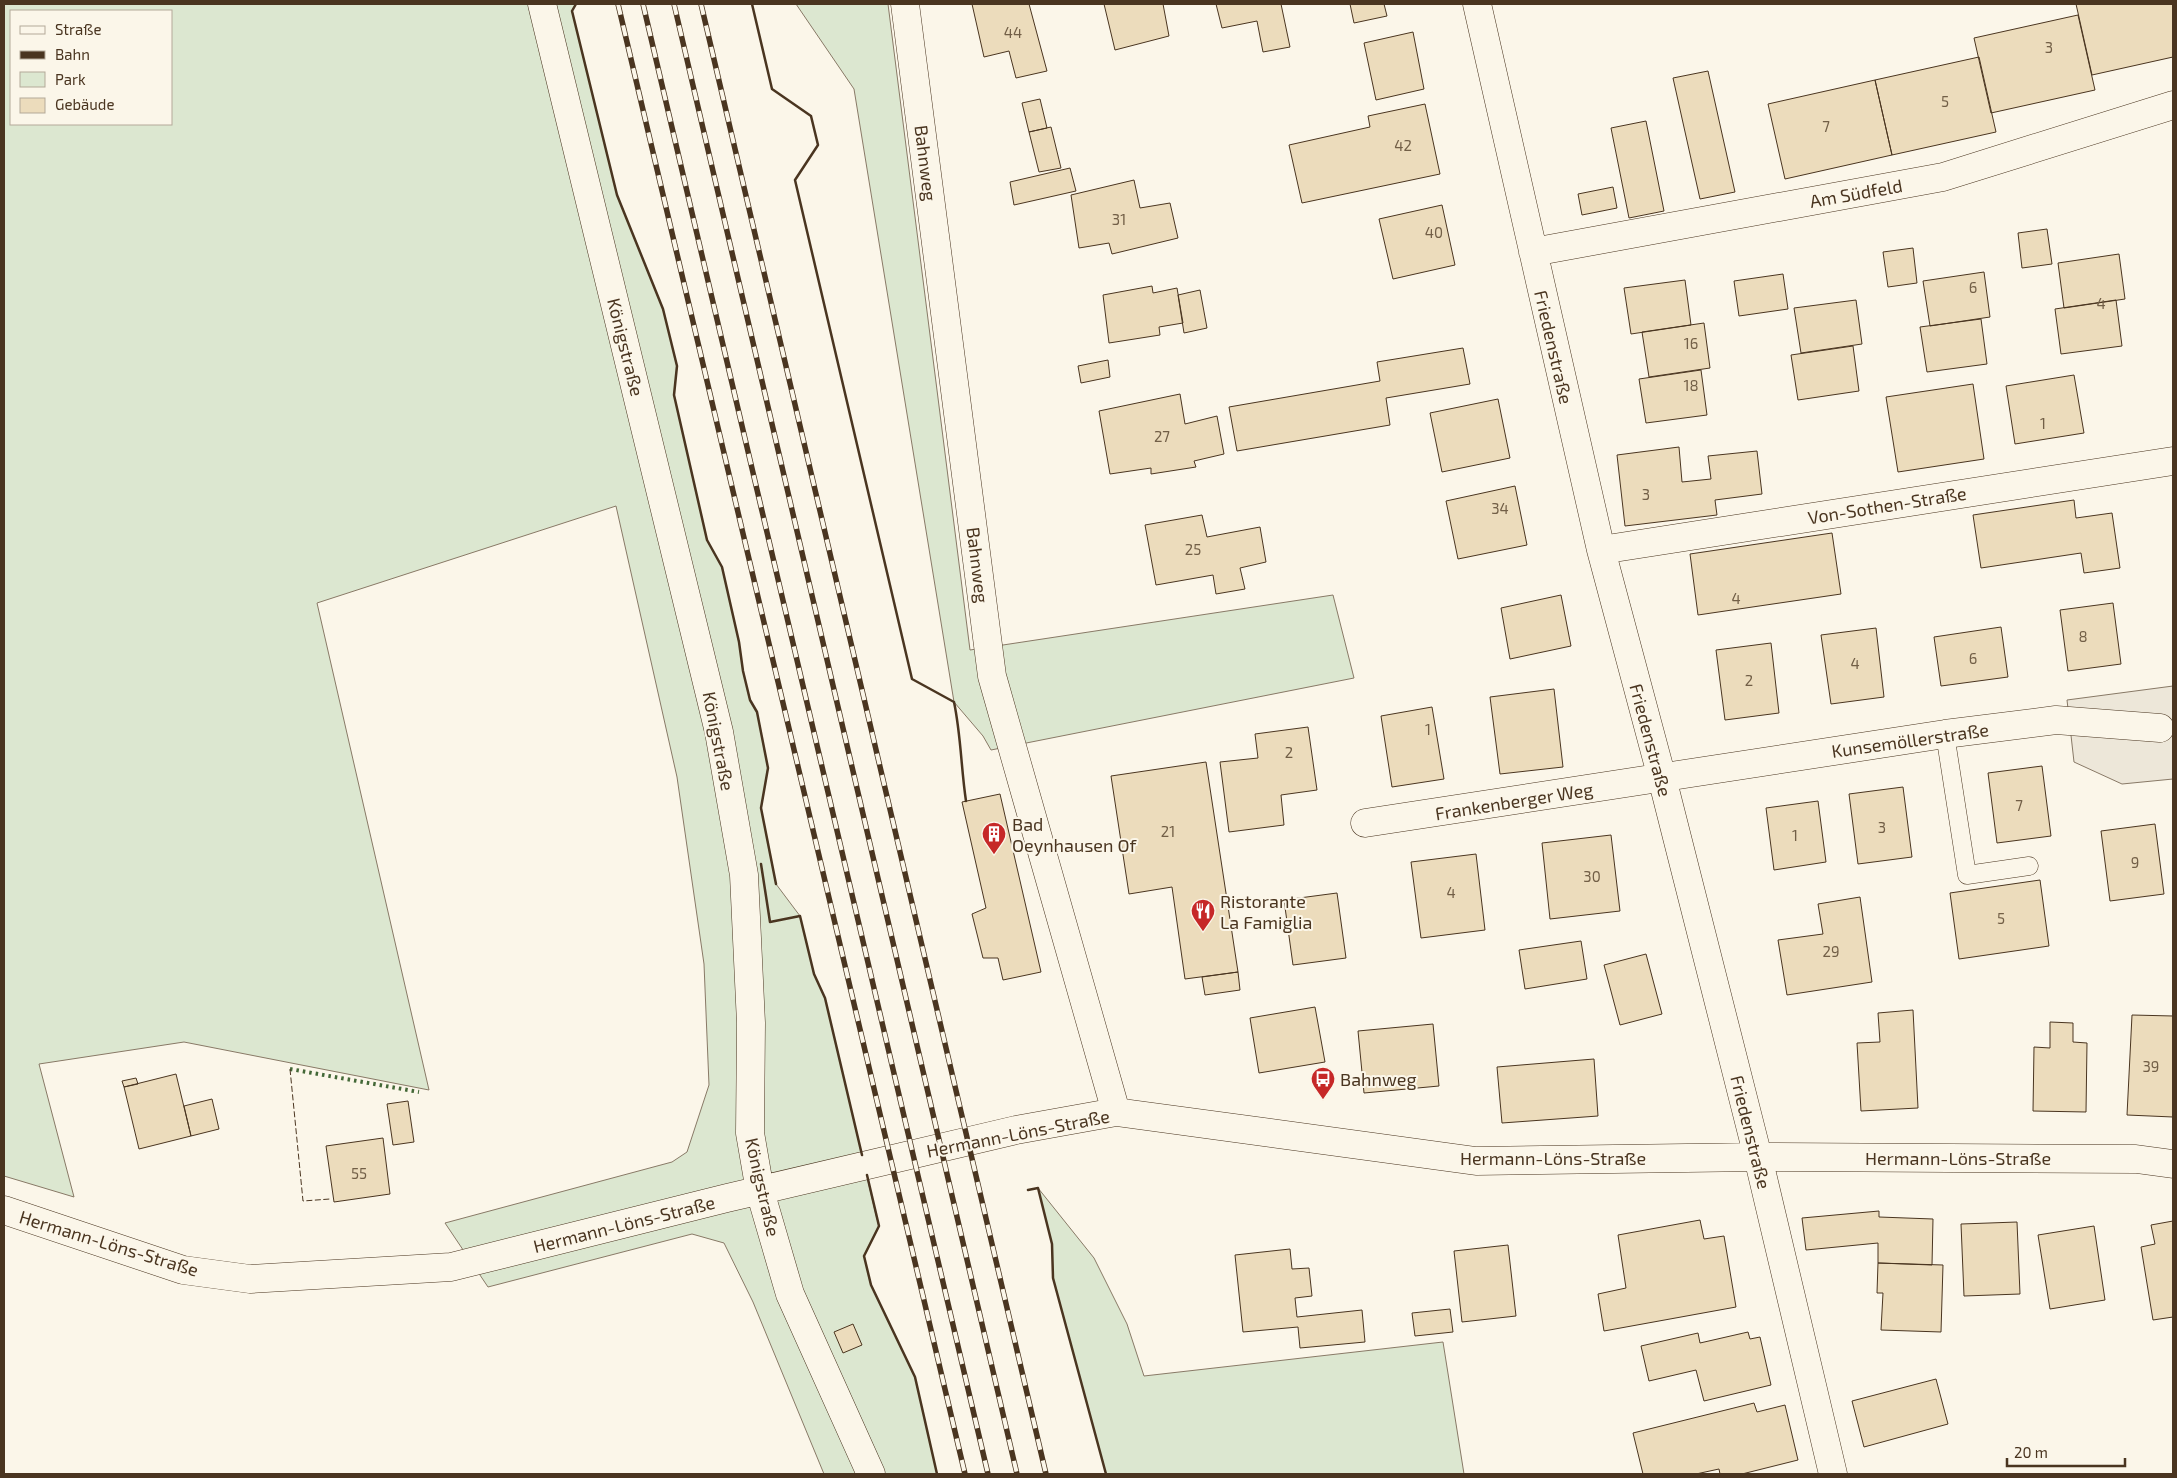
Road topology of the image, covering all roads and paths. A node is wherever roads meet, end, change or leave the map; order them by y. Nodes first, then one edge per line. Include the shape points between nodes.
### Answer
1 (542, 4) edge
2 (906, 4) edge
3 (1478, 4) edge
4 (2173, 105) edge
5 (1532, 252) junction
6 (2173, 461) edge
7 (1601, 550) junction
8 (2160, 728) dead end
9 (1944, 734) junction
10 (1662, 778) junction
11 (1365, 823) dead end
12 (2029, 866) dead end
13 (1116, 1112) junction
14 (1758, 1157) junction
15 (2173, 1164) edge
16 (760, 1190) junction
17 (4, 1210) edge
18 (872, 1474) edge
19 (1833, 1474) edge

1 - 16 street, Königstraße via 720,732 744,875 751,1023 750,1133
2 - 13 street, Bahnweg via 992,676
3 - 5 street, Friedenstraße
4 - 5 street, Am Südfeld via 1943,177
5 - 7 street, Friedenstraße
6 - 7 street, Von-Sothen-Straße
7 - 10 street, Friedenstraße
8 - 9 street, Kunsemöllerstraße via 2056,720
9 - 10 street, Kunsemöllerstraße
9 - 12 lane via 1967,875
10 - 11 street, Frankenberger Weg
10 - 14 street, Friedenstraße
13 - 14 street, Hermann-Löns-Straße via 1476,1162
13 - 16 street, Hermann-Löns-Straße via 1016,1130
14 - 15 street, Hermann-Löns-Straße via 2136,1159
14 - 19 street, Friedenstraße
16 - 17 street, Hermann-Löns-Straße via 451,1267 250,1280 183,1270
16 - 18 street, Königstraße via 790,1294

